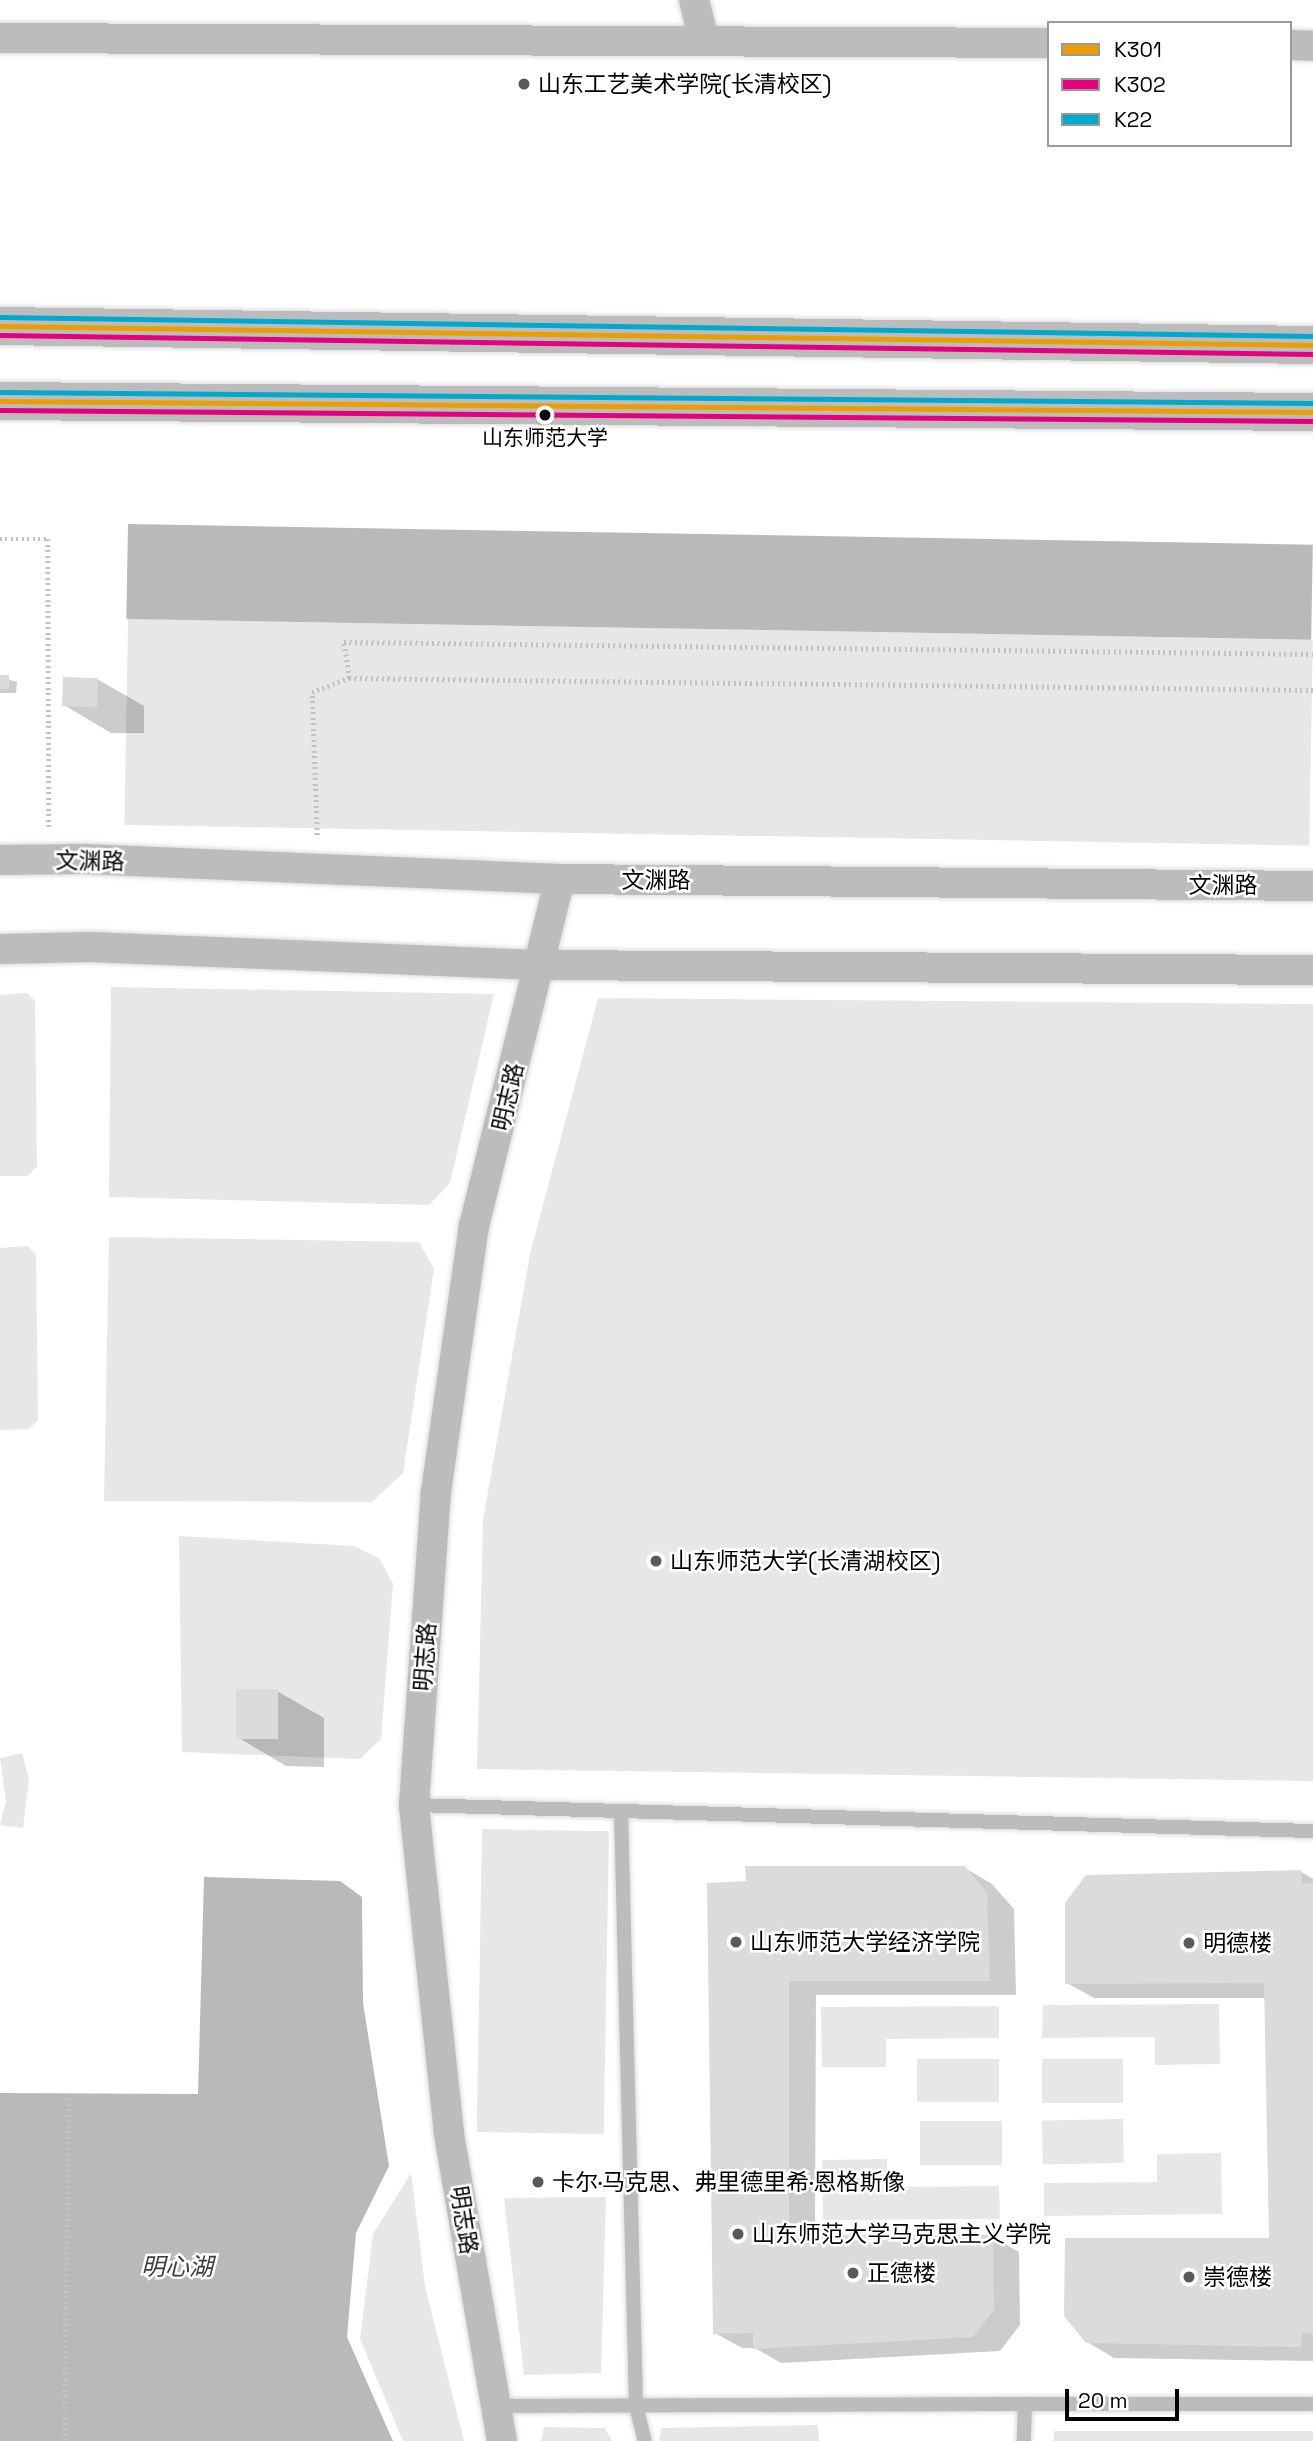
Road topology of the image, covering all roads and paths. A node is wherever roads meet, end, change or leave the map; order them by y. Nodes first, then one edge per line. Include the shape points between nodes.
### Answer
1 (694, 0) edge
2 (0, 38) edge
3 (704, 40) junction
4 (1047, 43) edge
5 (1292, 45) edge
6 (1313, 46) edge
7 (0, 326) edge
8 (1313, 345) edge
9 (0, 401) edge
10 (1313, 412) edge
11 (0, 539) edge
12 (1313, 654) edge
13 (349, 678) junction
14 (1313, 690) edge
15 (0, 860) edge
16 (49, 860) junction
17 (318, 869) junction
18 (560, 879) junction
19 (1313, 886) edge
20 (0, 949) edge
21 (539, 965) junction
22 (1313, 970) edge
23 (414, 1805) junction
24 (621, 1812) junction
25 (1313, 1831) edge
26 (69, 2096) dead end
27 (1025, 2404) junction
28 (1313, 2404) edge
29 (494, 2406) junction
30 (636, 2406) junction
31 (64, 2441) edge
32 (502, 2441) edge
33 (645, 2441) edge
34 (1024, 2441) edge

1 - 3 street
2 - 3 street
3 - 4 street
5 - 6 street
7 - 8 main road
9 - 10 main road
11 - 16 path via 48,540
12 - 13 path via 344,642
13 - 14 path
13 - 17 path via 312,692
15 - 16 street, 文渊路
16 - 17 street, 文渊路
17 - 18 street, 文渊路
18 - 19 street, 文渊路
18 - 21 street, 明志路
20 - 21 street via 90,947
21 - 22 street
21 - 23 street, 明志路 via 474,1226 436,1492
23 - 24 lane
23 - 29 street, 明志路 via 449,2133
24 - 25 lane
24 - 30 lane
26 - 31 path
27 - 28 lane
27 - 30 lane
27 - 34 lane
29 - 30 lane
29 - 32 street, 明志路
30 - 33 lane

